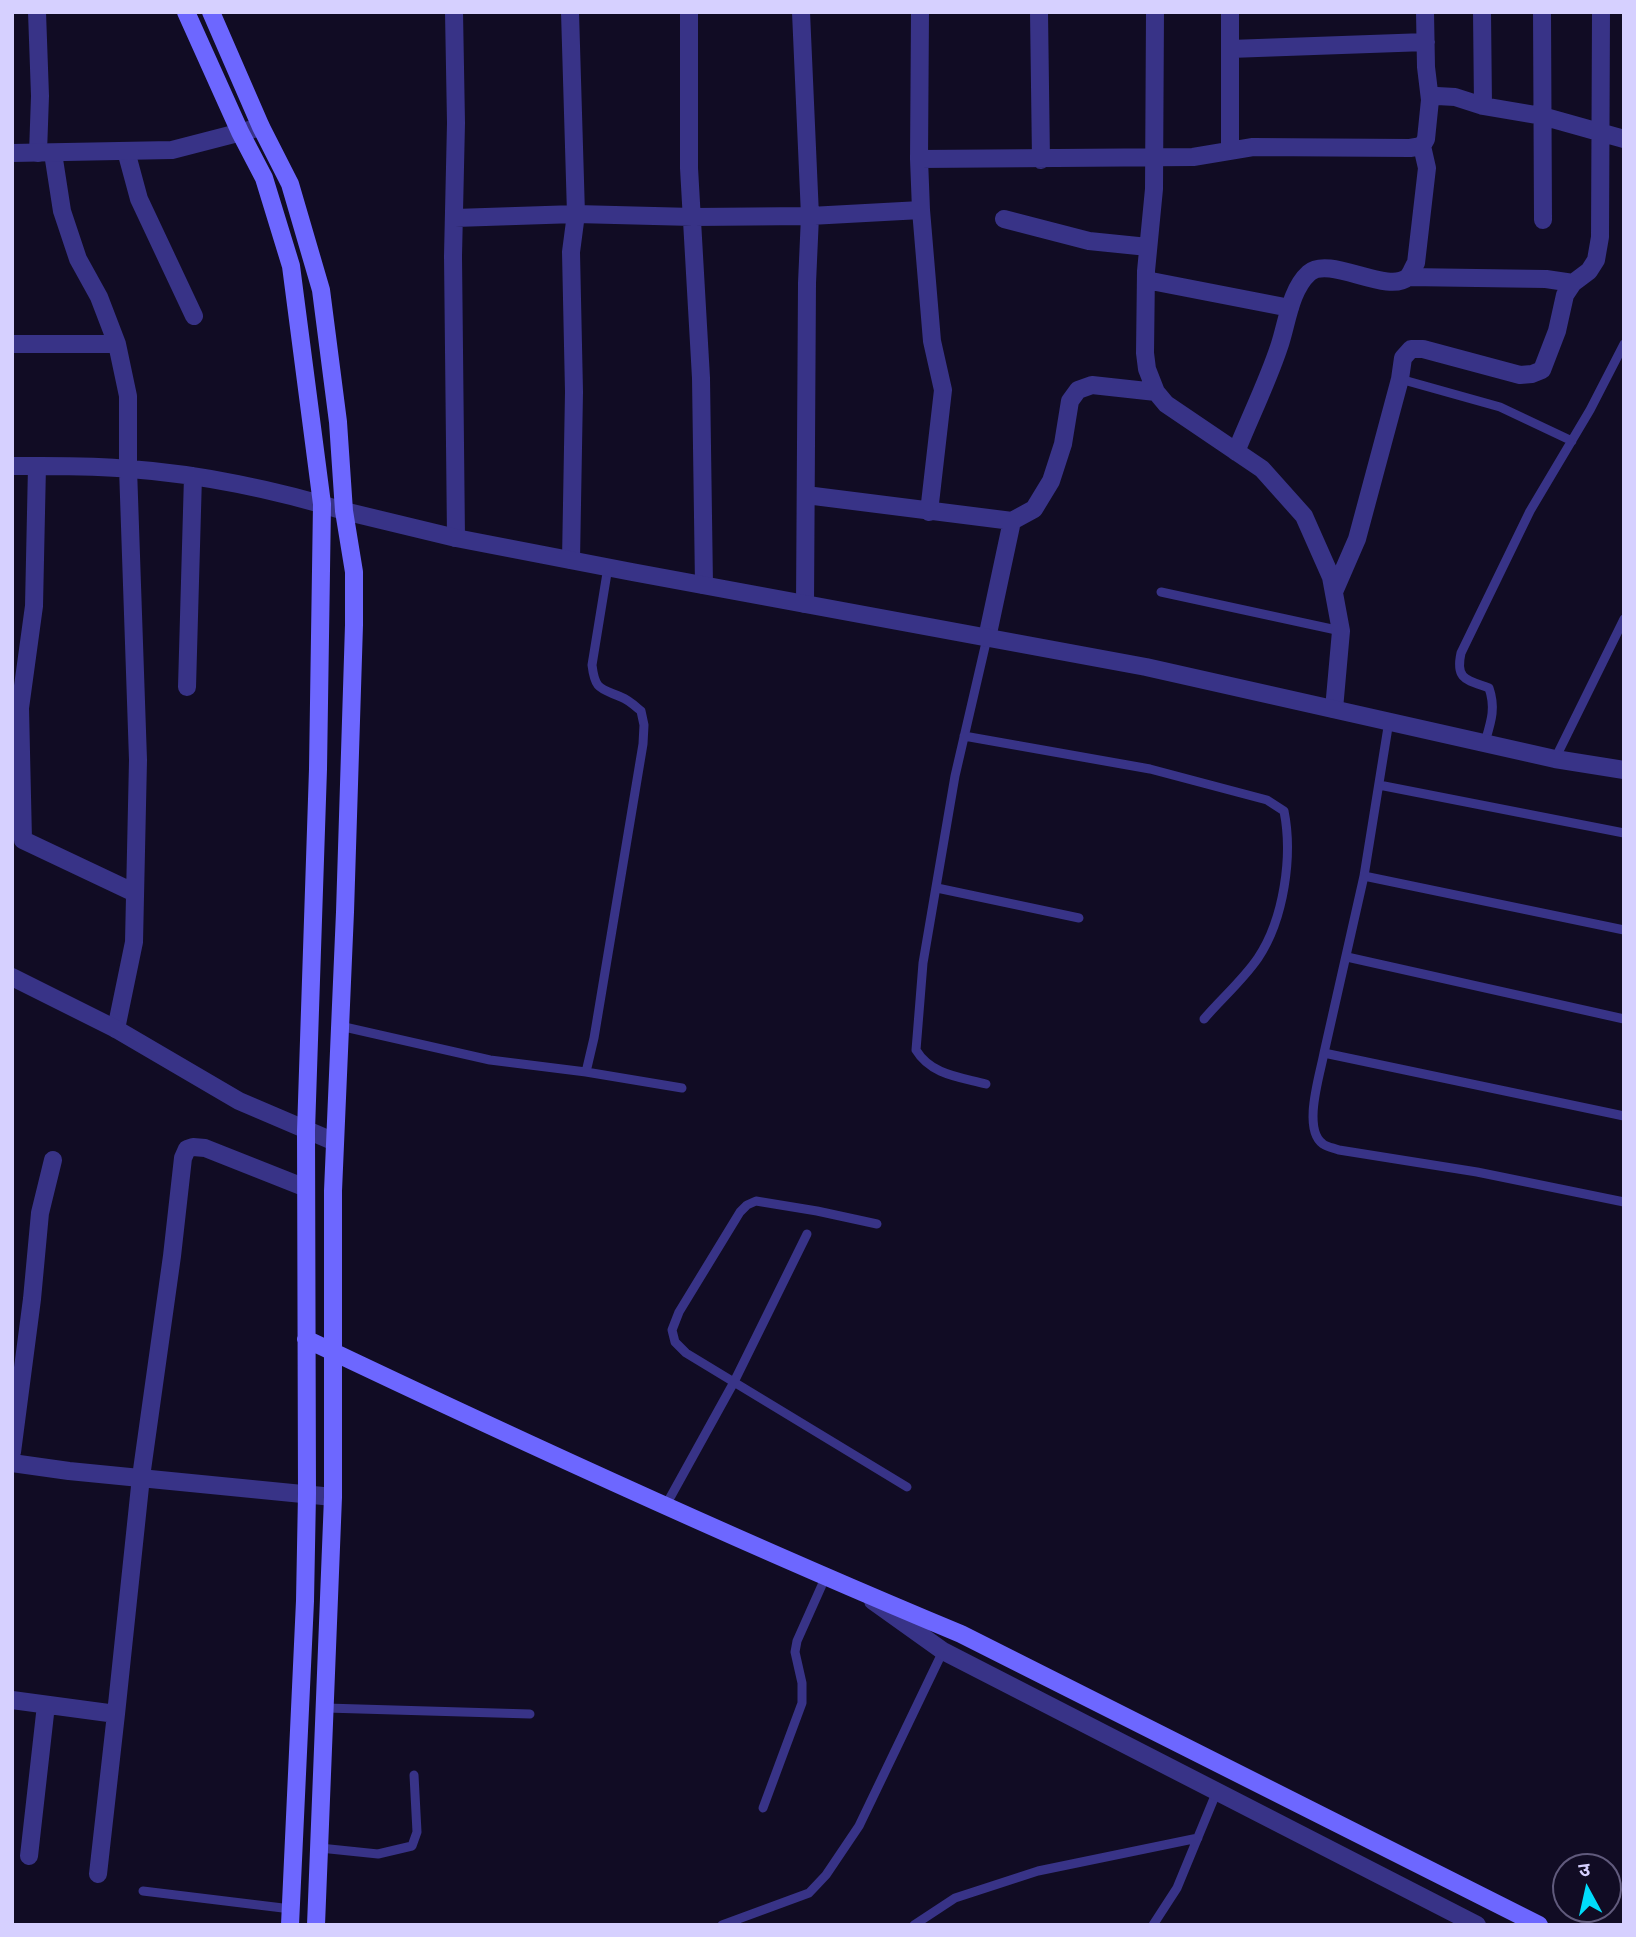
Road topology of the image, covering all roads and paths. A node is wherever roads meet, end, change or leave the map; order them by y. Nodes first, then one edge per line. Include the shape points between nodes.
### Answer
1 (37, 12) edge
2 (186, 12) edge
3 (211, 12) edge
4 (454, 12) edge
5 (570, 12) edge
6 (689, 12) edge
7 (801, 12) edge
8 (920, 12) edge
9 (1039, 12) edge
10 (1155, 12) edge
11 (1230, 12) edge
12 (1425, 12) edge
13 (1482, 12) edge
14 (1542, 12) edge
15 (1601, 12) edge
16 (1426, 42) junction
17 (1230, 49) junction
18 (1430, 100) junction
19 (1483, 106) junction
20 (1542, 116) junction
21 (261, 127) junction
22 (240, 132) junction
23 (1601, 133) junction
24 (1624, 139) edge
25 (1422, 146) junction
26 (1230, 149) junction
27 (126, 151) junction
28 (12, 153) edge
29 (46, 153) junction
30 (1154, 157) junction
31 (919, 159) junction
32 (1041, 160) junction
33 (921, 210) junction
34 (576, 214) junction
35 (810, 216) junction
36 (693, 217) junction
37 (455, 218) junction
38 (1004, 219) dead end
39 (1543, 220) dead end
40 (1148, 247) junction
41 (1408, 277) junction
42 (1146, 280) junction
43 (1573, 283) junction
44 (1290, 308) junction
45 (194, 316) dead end
46 (12, 344) edge
47 (117, 344) junction
48 (1624, 344) edge
49 (1400, 379) junction
50 (1156, 392) junction
51 (1572, 442) junction
52 (1236, 452) junction
53 (12, 466) edge
54 (37, 466) junction
55 (128, 468) junction
56 (193, 476) junction
57 (806, 495) junction
58 (322, 504) junction
59 (344, 511) junction
60 (929, 512) junction
61 (1012, 521) junction
62 (456, 538) junction
63 (571, 560) junction
64 (608, 567) junction
65 (704, 586) junction
66 (1161, 592) dead end
67 (1334, 592) junction
68 (805, 604) junction
69 (1623, 621) edge
70 (1341, 631) junction
71 (987, 638) junction
72 (187, 687) dead end
73 (1334, 709) junction
74 (1388, 721) junction
75 (964, 736) junction
76 (1485, 742) junction
77 (1555, 759) junction
78 (1624, 770) edge
79 (1379, 785) junction
80 (1624, 833) edge
81 (1364, 876) junction
82 (937, 888) junction
83 (135, 893) junction
84 (1079, 918) dead end
85 (1624, 930) edge
86 (1347, 957) junction
87 (12, 977) edge
88 (1624, 1018) edge
89 (1204, 1019) dead end
90 (340, 1026) junction
91 (116, 1030) junction
92 (1324, 1053) junction
93 (586, 1072) junction
94 (986, 1084) dead end
95 (682, 1088) dead end
96 (1624, 1116) edge
97 (306, 1131) junction
98 (335, 1142) junction
99 (53, 1160) dead end
100 (306, 1188) junction
101 (1624, 1202) edge
102 (877, 1224) dead end
103 (807, 1234) dead end
104 (306, 1339) junction
105 (332, 1351) junction
106 (734, 1382) junction
107 (12, 1452) edge
108 (12, 1463) edge
109 (141, 1477) junction
110 (907, 1487) dead end
111 (307, 1494) junction
112 (333, 1497) junction
113 (666, 1506) junction
114 (826, 1576) junction
115 (862, 1593) junction
116 (943, 1651) junction
117 (12, 1700) edge
118 (46, 1705) junction
119 (326, 1708) junction
120 (116, 1714) junction
121 (530, 1714) dead end
122 (414, 1775) dead end
123 (1217, 1791) junction
124 (763, 1808) dead end
125 (1198, 1838) junction
126 (320, 1847) junction
127 (29, 1856) dead end
128 (97, 1874) dead end
129 (143, 1891) dead end
130 (290, 1917) edge
131 (316, 1925) edge
132 (722, 1925) edge
133 (914, 1925) edge
134 (1153, 1925) edge
135 (1477, 1925) edge
136 (1539, 1925) edge

1 - 29 street
2 - 22 main road
3 - 21 main road
4 - 37 street
5 - 34 street
6 - 36 street
7 - 35 street
8 - 31 street
9 - 32 street
10 - 30 street
11 - 17 street
12 - 16 street
13 - 19 street
14 - 20 street
15 - 23 street
16 - 17 street
16 - 18 street
17 - 26 street
18 - 19 street via 1455,97
18 - 25 street
19 - 20 street
20 - 23 street
20 - 39 street
21 - 22 street
21 - 59 main road via 290,184 321,290
22 - 27 street via 172,150
22 - 58 main road via 264,178 291,266
23 - 24 street
23 - 43 street via 1598,249 1589,271
25 - 26 street
25 - 41 street via 1427,168 1416,263
26 - 30 street via 1193,157
27 - 29 street
27 - 45 street via 139,199
28 - 29 street
29 - 47 street via 78,259
30 - 32 street
30 - 40 street
31 - 32 street
31 - 33 street
33 - 35 street
33 - 60 street via 932,341 943,390
34 - 36 street
34 - 37 street
34 - 63 street via 571,264
35 - 36 street
35 - 57 street
36 - 65 street
37 - 62 street
38 - 40 street via 1089,241
40 - 42 street
41 - 43 street
41 - 44 street via 1389,282 1317,268 1302,282
42 - 44 street
42 - 50 street via 1145,353
43 - 49 street via 1561,303 1557,331 1542,370 1520,375 1411,349 1403,358
44 - 52 street
46 - 47 street
47 - 55 street via 128,396
48 - 51 lane
49 - 51 lane via 1500,407
49 - 67 street via 1357,539
50 - 52 street via 1166,404
50 - 61 street via 1092,385 1078,390 1070,401 1051,481 1034,509
51 - 76 lane via 1530,511 1461,653 1463,679 1489,688 1494,701
52 - 67 street via 1262,468 1304,516
53 - 54 street
54 - 55 street
54 - 83 street via 34,606 19,708 23,840
55 - 56 street
55 - 83 street via 138,760
56 - 58 street
56 - 72 street
57 - 60 street
57 - 68 street
58 - 59 street
58 - 97 main road
59 - 62 street
59 - 90 main road via 354,572 354,625
60 - 61 street
61 - 71 street
62 - 63 street
63 - 64 street
64 - 65 street
64 - 93 lane via 592,665 594,680 600,690 625,698 641,711 644,735
65 - 68 street
66 - 70 lane
67 - 70 street
68 - 71 street
69 - 77 lane
70 - 73 street
71 - 73 street
71 - 75 lane
73 - 74 street
74 - 76 street
74 - 79 lane
75 - 82 lane
75 - 89 lane via 1150,769 1267,800 1284,810 1288,826 1281,909 1258,957
76 - 77 street
77 - 78 street
79 - 80 lane
79 - 81 lane
81 - 85 lane
81 - 86 lane
82 - 84 lane
82 - 94 lane via 923,963 916,1049 936,1070
83 - 91 street via 134,942
86 - 88 lane
86 - 92 lane
87 - 91 street
90 - 93 lane via 490,1060
90 - 98 main road
91 - 97 street via 239,1101
92 - 96 lane
92 - 101 lane via 1313,1112 1313,1129 1322,1143 1339,1150
93 - 95 lane
97 - 98 street
97 - 100 main road
98 - 105 main road
99 - 107 street via 40,1213
100 - 104 main road
100 - 109 street via 205,1148 187,1149
102 - 106 lane via 756,1201 740,1212 672,1330 675,1342 686,1353
103 - 106 lane
104 - 105 main road
104 - 111 main road
105 - 112 main road
105 - 113 main road
106 - 110 lane
106 - 113 lane
108 - 109 street
109 - 111 street
109 - 120 street
111 - 112 street
111 - 130 main road
112 - 119 main road
113 - 114 main road
114 - 115 main road
114 - 124 lane via 797,1641 802,1703
115 - 116 street
115 - 136 main road via 961,1634
116 - 123 street
116 - 132 lane via 859,1826 826,1875 809,1893
117 - 118 street
118 - 120 street
118 - 127 street
119 - 121 lane
119 - 126 main road
120 - 128 street
122 - 126 lane via 417,1832 412,1846 379,1854
123 - 125 lane
123 - 135 street
125 - 133 lane via 1038,1871 955,1898
125 - 134 lane via 1177,1888
126 - 131 main road
129 - 130 lane

